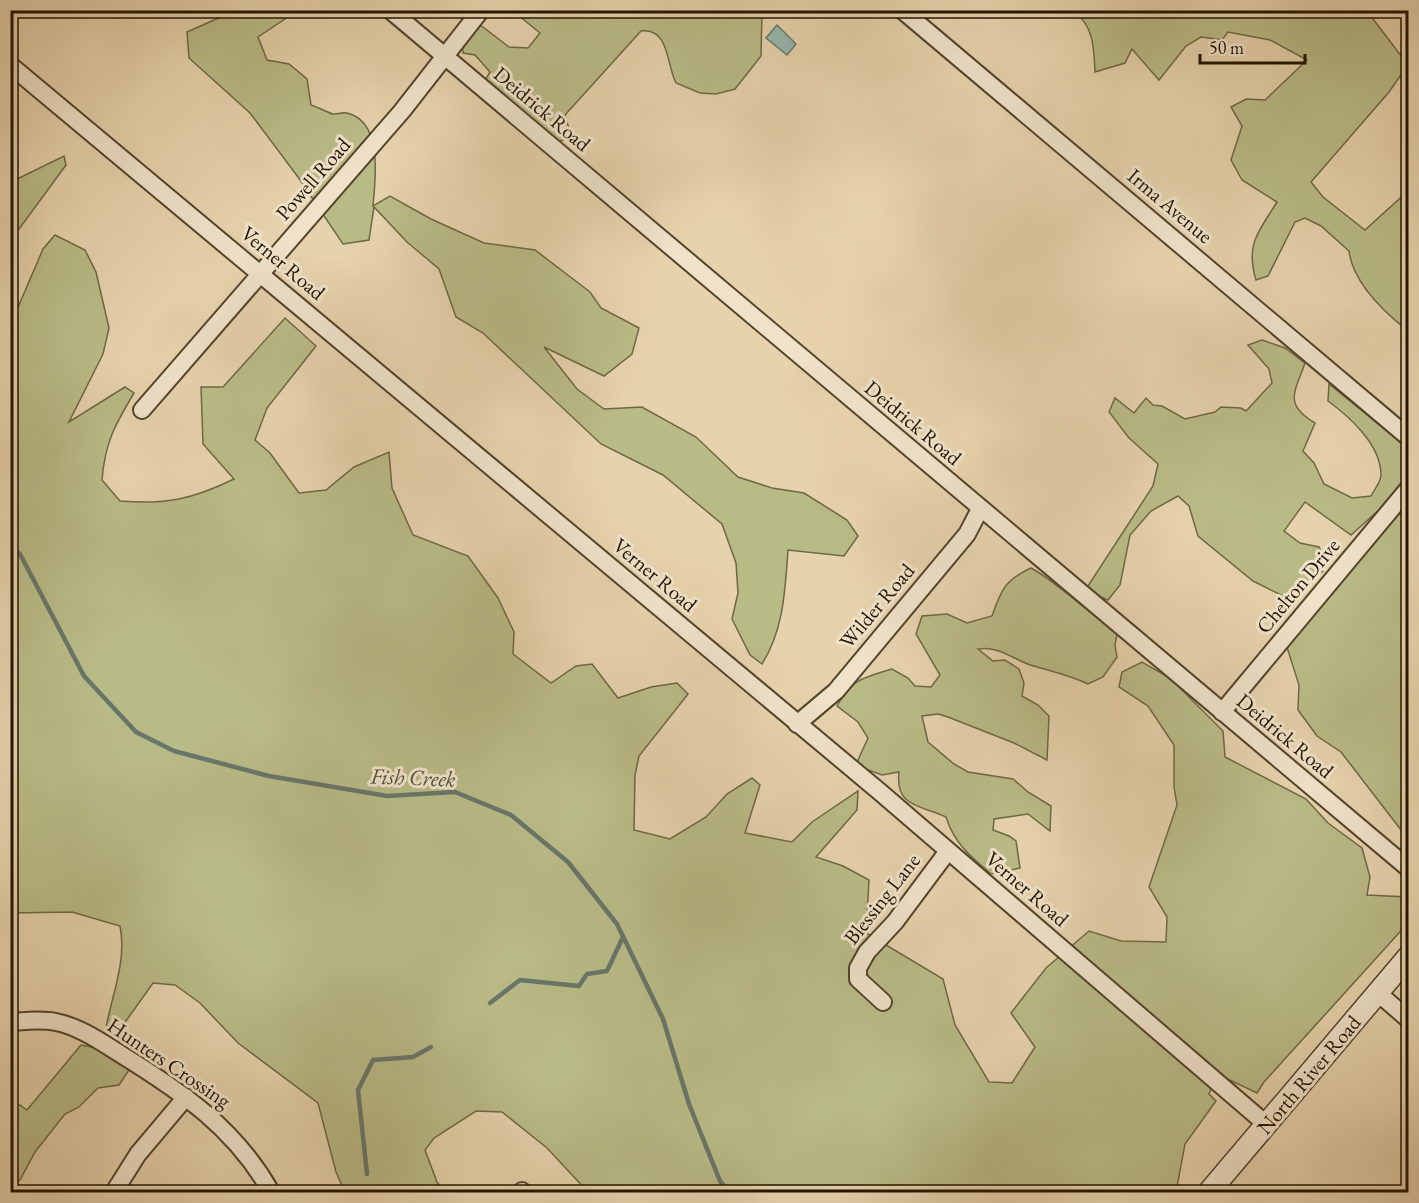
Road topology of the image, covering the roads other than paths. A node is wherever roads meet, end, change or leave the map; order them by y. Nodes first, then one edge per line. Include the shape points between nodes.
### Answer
1 (390, 10) edge
2 (481, 10) edge
3 (902, 10) edge
4 (446, 57) junction
5 (10, 65) edge
6 (261, 273) junction
7 (142, 410) dead end
8 (1408, 436) edge
9 (1408, 489) edge
10 (980, 509) junction
11 (1222, 712) junction
12 (797, 724) junction
13 (948, 851) junction
14 (1408, 868) edge
15 (1408, 957) edge
16 (1378, 993) junction
17 (883, 1002) dead end
18 (1408, 1019) edge
19 (10, 1022) edge
20 (186, 1097) junction
21 (1267, 1125) junction
22 (114, 1192) edge
23 (271, 1192) edge
24 (1209, 1192) edge

1 - 4 street, Deidrick Road
2 - 4 street, Powell Road
3 - 8 street, Irma Avenue
4 - 6 street, Powell Road
4 - 10 street, Deidrick Road
5 - 6 street, Verner Road
6 - 7 street, Powell Road
6 - 12 street, Verner Road
9 - 11 street, Chelton Drive
10 - 11 street, Deidrick Road
10 - 12 street, Wilder Road via 967,534 836,691
11 - 14 street, Deidrick Road
12 - 13 street, Verner Road
13 - 17 street, Blessing Lane via 895,922 867,952 858,969 858,979
13 - 21 street, Verner Road
15 - 16 street, North River Road
16 - 18 street
16 - 21 street, North River Road
19 - 20 street, Hunters Crossing via 33,1020 69,1026
20 - 22 street via 138,1154
20 - 23 street, Hunters Crossing via 218,1122 250,1156
21 - 24 street, North River Road

